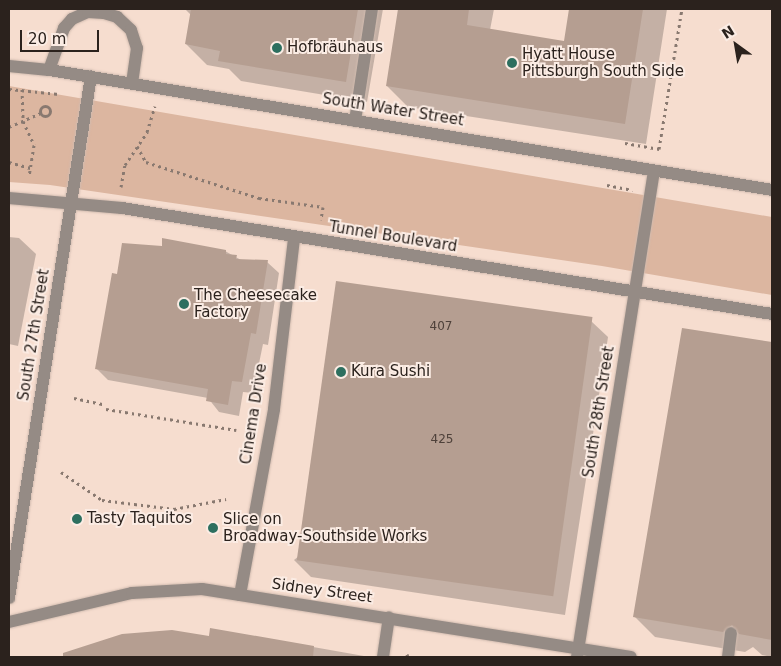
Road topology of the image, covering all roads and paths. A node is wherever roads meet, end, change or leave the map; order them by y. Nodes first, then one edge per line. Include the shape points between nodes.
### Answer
1 (372, 9) edge
2 (682, 9) edge
3 (9, 66) edge
4 (49, 70) junction
5 (91, 76) junction
6 (23, 81) dead end
7 (132, 83) junction
8 (155, 106) dead end
9 (41, 113) dead end
10 (23, 121) junction
11 (355, 121) junction
12 (9, 128) edge
13 (617, 142) dead end
14 (137, 146) junction
15 (9, 162) edge
16 (30, 168) junction
17 (654, 171) junction
18 (28, 176) dead end
19 (121, 186) dead end
20 (772, 190) edge
21 (9, 198) edge
22 (71, 203) junction
23 (321, 220) dead end
24 (294, 238) junction
25 (635, 292) junction
26 (772, 314) edge
27 (74, 398) dead end
28 (103, 404) dead end
29 (106, 409) dead end
30 (236, 430) dead end
31 (61, 472) dead end
32 (226, 499) dead end
33 (240, 595) junction
34 (9, 598) edge
35 (389, 617) junction
36 (9, 622) edge
37 (732, 633) dead end
38 (578, 653) edge
39 (383, 657) edge
40 (631, 657) edge
41 (728, 657) edge

1 - 11 street
2 - 13 path via 659,149
3 - 4 street, South Water Street
4 - 5 street, South Water Street
4 - 7 street via 64,28 72,19 88,12 104,12 118,17 131,30 137,48
5 - 7 street, South Water Street
5 - 22 street, South 27th Street
6 - 10 path
7 - 11 street, South Water Street
8 - 14 path via 147,132
9 - 10 path
10 - 12 path
10 - 16 path via 34,145
11 - 17 street, South Water Street
14 - 19 path via 125,165
14 - 23 path via 146,162 259,198 323,207
15 - 16 path
16 - 18 path
17 - 20 street, South Water Street
17 - 25 street, South 28th Street
21 - 22 street, Tunnel Boulevard
22 - 24 street, Tunnel Boulevard via 122,208
22 - 34 street, South 27th Street
24 - 25 street, Tunnel Boulevard
24 - 33 street, Cinema Drive via 274,409
25 - 26 street, Tunnel Boulevard
25 - 38 street, South 28th Street
27 - 28 path
29 - 30 path
31 - 32 path via 102,500 174,509
33 - 35 street, Sidney Street
33 - 36 street, Sidney Street via 202,589 132,593
35 - 38 street, Sidney Street
35 - 39 street
37 - 41 street
38 - 40 street, Sidney Street

